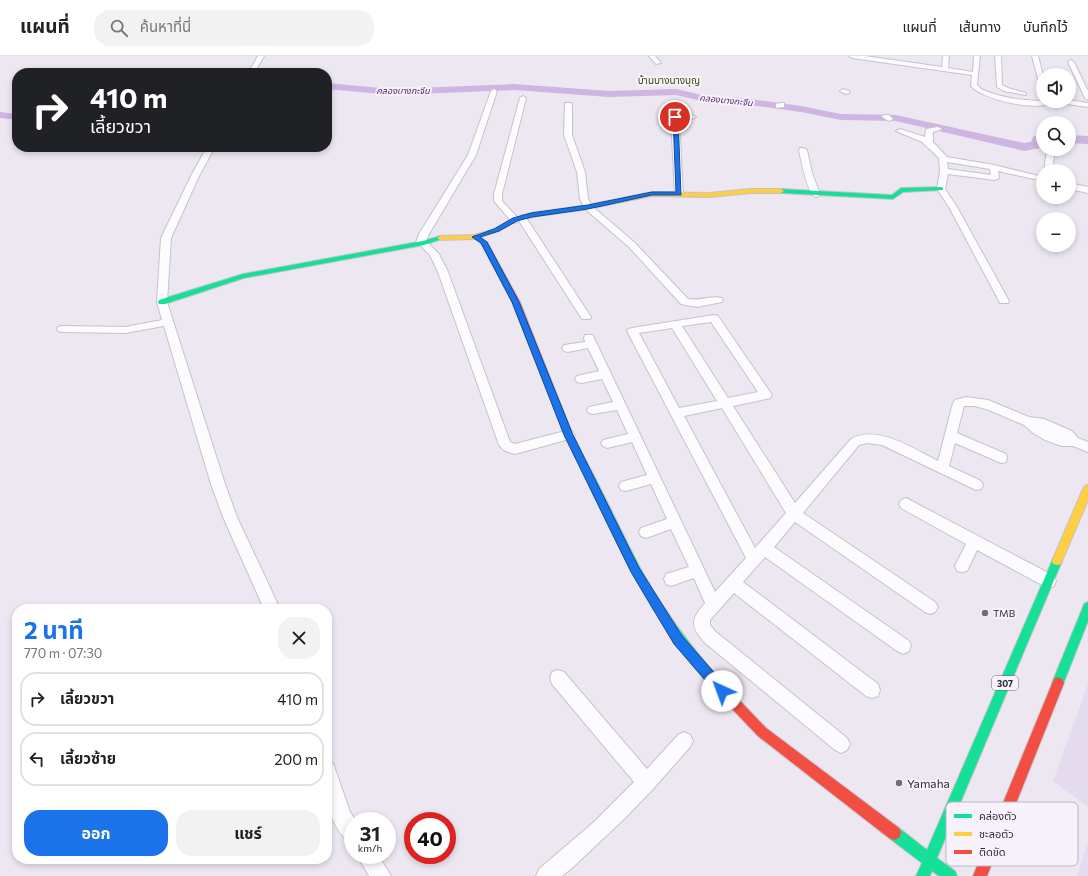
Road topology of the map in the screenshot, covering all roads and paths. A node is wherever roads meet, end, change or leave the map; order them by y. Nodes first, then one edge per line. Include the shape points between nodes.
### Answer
1 (260, 56) edge
2 (652, 56) edge
3 (852, 56) edge
4 (946, 56) edge
5 (977, 56) edge
6 (998, 56) edge
7 (1035, 56) edge
8 (1071, 62) dead end
9 (658, 64) dead end
10 (253, 68) edge
11 (1038, 68) edge
12 (945, 69) junction
13 (976, 74) junction
14 (1078, 79) junction
15 (1088, 80) edge
16 (494, 90) dead end
17 (523, 98) dead end
18 (1088, 98) edge
19 (1035, 99) dead end
20 (1076, 103) edge
21 (1036, 104) edge
22 (568, 105) dead end
23 (1088, 105) edge
24 (692, 117) dead end
25 (938, 129) dead end
26 (900, 131) dead end
27 (929, 142) junction
28 (803, 150) dead end
29 (208, 152) edge
30 (944, 159) junction
31 (994, 167) junction
32 (944, 171) junction
33 (1036, 177) edge
34 (1076, 187) edge
35 (941, 189) junction
36 (1088, 190) edge
37 (679, 194) junction
38 (816, 194) junction
39 (588, 207) junction
40 (518, 219) junction
41 (475, 237) junction
42 (423, 243) junction
43 (718, 300) dead end
44 (1004, 301) dead end
45 (162, 302) junction
46 (586, 317) dead end
47 (168, 322) junction
48 (675, 324) junction
49 (62, 329) dead end
50 (568, 348) dead end
51 (606, 374) junction
52 (581, 379) dead end
53 (725, 404) junction
54 (621, 405) junction
55 (593, 410) dead end
56 (676, 413) junction
57 (568, 435) junction
58 (950, 435) junction
59 (635, 437) junction
60 (607, 443) dead end
61 (1088, 448) edge
62 (1001, 458) dead end
63 (942, 469) junction
64 (655, 478) junction
65 (976, 485) dead end
66 (626, 486) dead end
67 (1088, 490) edge
68 (906, 504) dead end
69 (794, 514) junction
70 (675, 522) junction
71 (646, 532) dead end
72 (974, 542) junction
73 (759, 554) junction
74 (962, 566) dead end
75 (698, 570) junction
76 (671, 579) dead end
77 (1049, 581) junction
78 (733, 583) junction
79 (270, 604) edge
80 (714, 605) junction
81 (1088, 606) edge
82 (930, 607) dead end
83 (903, 646) dead end
84 (558, 678) dead end
85 (872, 690) dead end
86 (684, 741) dead end
87 (841, 744) dead end
88 (648, 783) junction
89 (332, 785) edge
90 (955, 802) edge
91 (1010, 802) edge
92 (344, 820) edge
93 (946, 823) edge
94 (930, 861) junction
95 (373, 864) edge
96 (984, 866) edge
97 (381, 876) edge
98 (546, 876) edge
99 (923, 876) edge
100 (950, 876) edge
101 (980, 876) edge

1 - 10 street
2 - 9 street
3 - 12 street
4 - 12 street
5 - 13 street
6 - 19 street via 999,86
7 - 11 street
8 - 14 street
12 - 13 street
13 - 21 street via 974,86 984,94
14 - 15 street
14 - 18 street
16 - 42 street via 472,155 424,234
17 - 40 street via 498,194 498,201
20 - 23 street
22 - 39 street via 568,135 581,172 584,199
24 - 37 street via 674,118
25 - 27 street via 928,131
26 - 27 street via 917,135
27 - 30 street
28 - 38 street
29 - 45 street via 166,238
30 - 31 street
30 - 32 street
31 - 32 street via 995,178
31 - 33 street
32 - 35 street
34 - 36 street
35 - 38 street via 901,190 893,197
35 - 44 street
37 - 38 street via 709,195 758,191
37 - 39 street via 652,194
39 - 40 street
39 - 43 street via 632,245 684,302 697,304
40 - 41 street via 497,230
40 - 46 street
41 - 42 street via 444,237
41 - 57 street via 484,242 516,302
42 - 45 street via 243,276
42 - 57 street via 434,254 443,272 505,445 515,449
45 - 47 street
47 - 49 street via 125,330
47 - 79 street via 218,484 230,517
48 - 53 street
48 - 53 street via 714,318 766,395
48 - 56 street via 632,331
50 - 51 street via 591,341
51 - 52 street
51 - 54 street
53 - 56 street
53 - 69 street
54 - 55 street
54 - 59 street
56 - 73 street
57 - 94 street via 634,569 678,640 712,681 762,732
58 - 61 street via 957,407 968,400 1028,422 1036,430 1066,443 1074,441
58 - 62 street
58 - 63 street
59 - 60 street
59 - 64 street
63 - 65 street
63 - 69 street via 886,442 862,437
64 - 66 street
64 - 70 street
67 - 77 street, 307
68 - 72 street
69 - 73 street
69 - 82 street
70 - 71 street
70 - 75 street
72 - 74 street
72 - 77 street
73 - 78 street
73 - 83 street
75 - 76 street
75 - 80 street
77 - 90 street, 307
78 - 80 street
78 - 85 street
80 - 87 street via 702,618 702,628 710,637
81 - 91 street
84 - 88 street
86 - 88 street
88 - 98 street via 616,815
89 - 92 street
93 - 94 street, 307
94 - 99 street, 307
94 - 100 street
95 - 97 street
96 - 101 street

